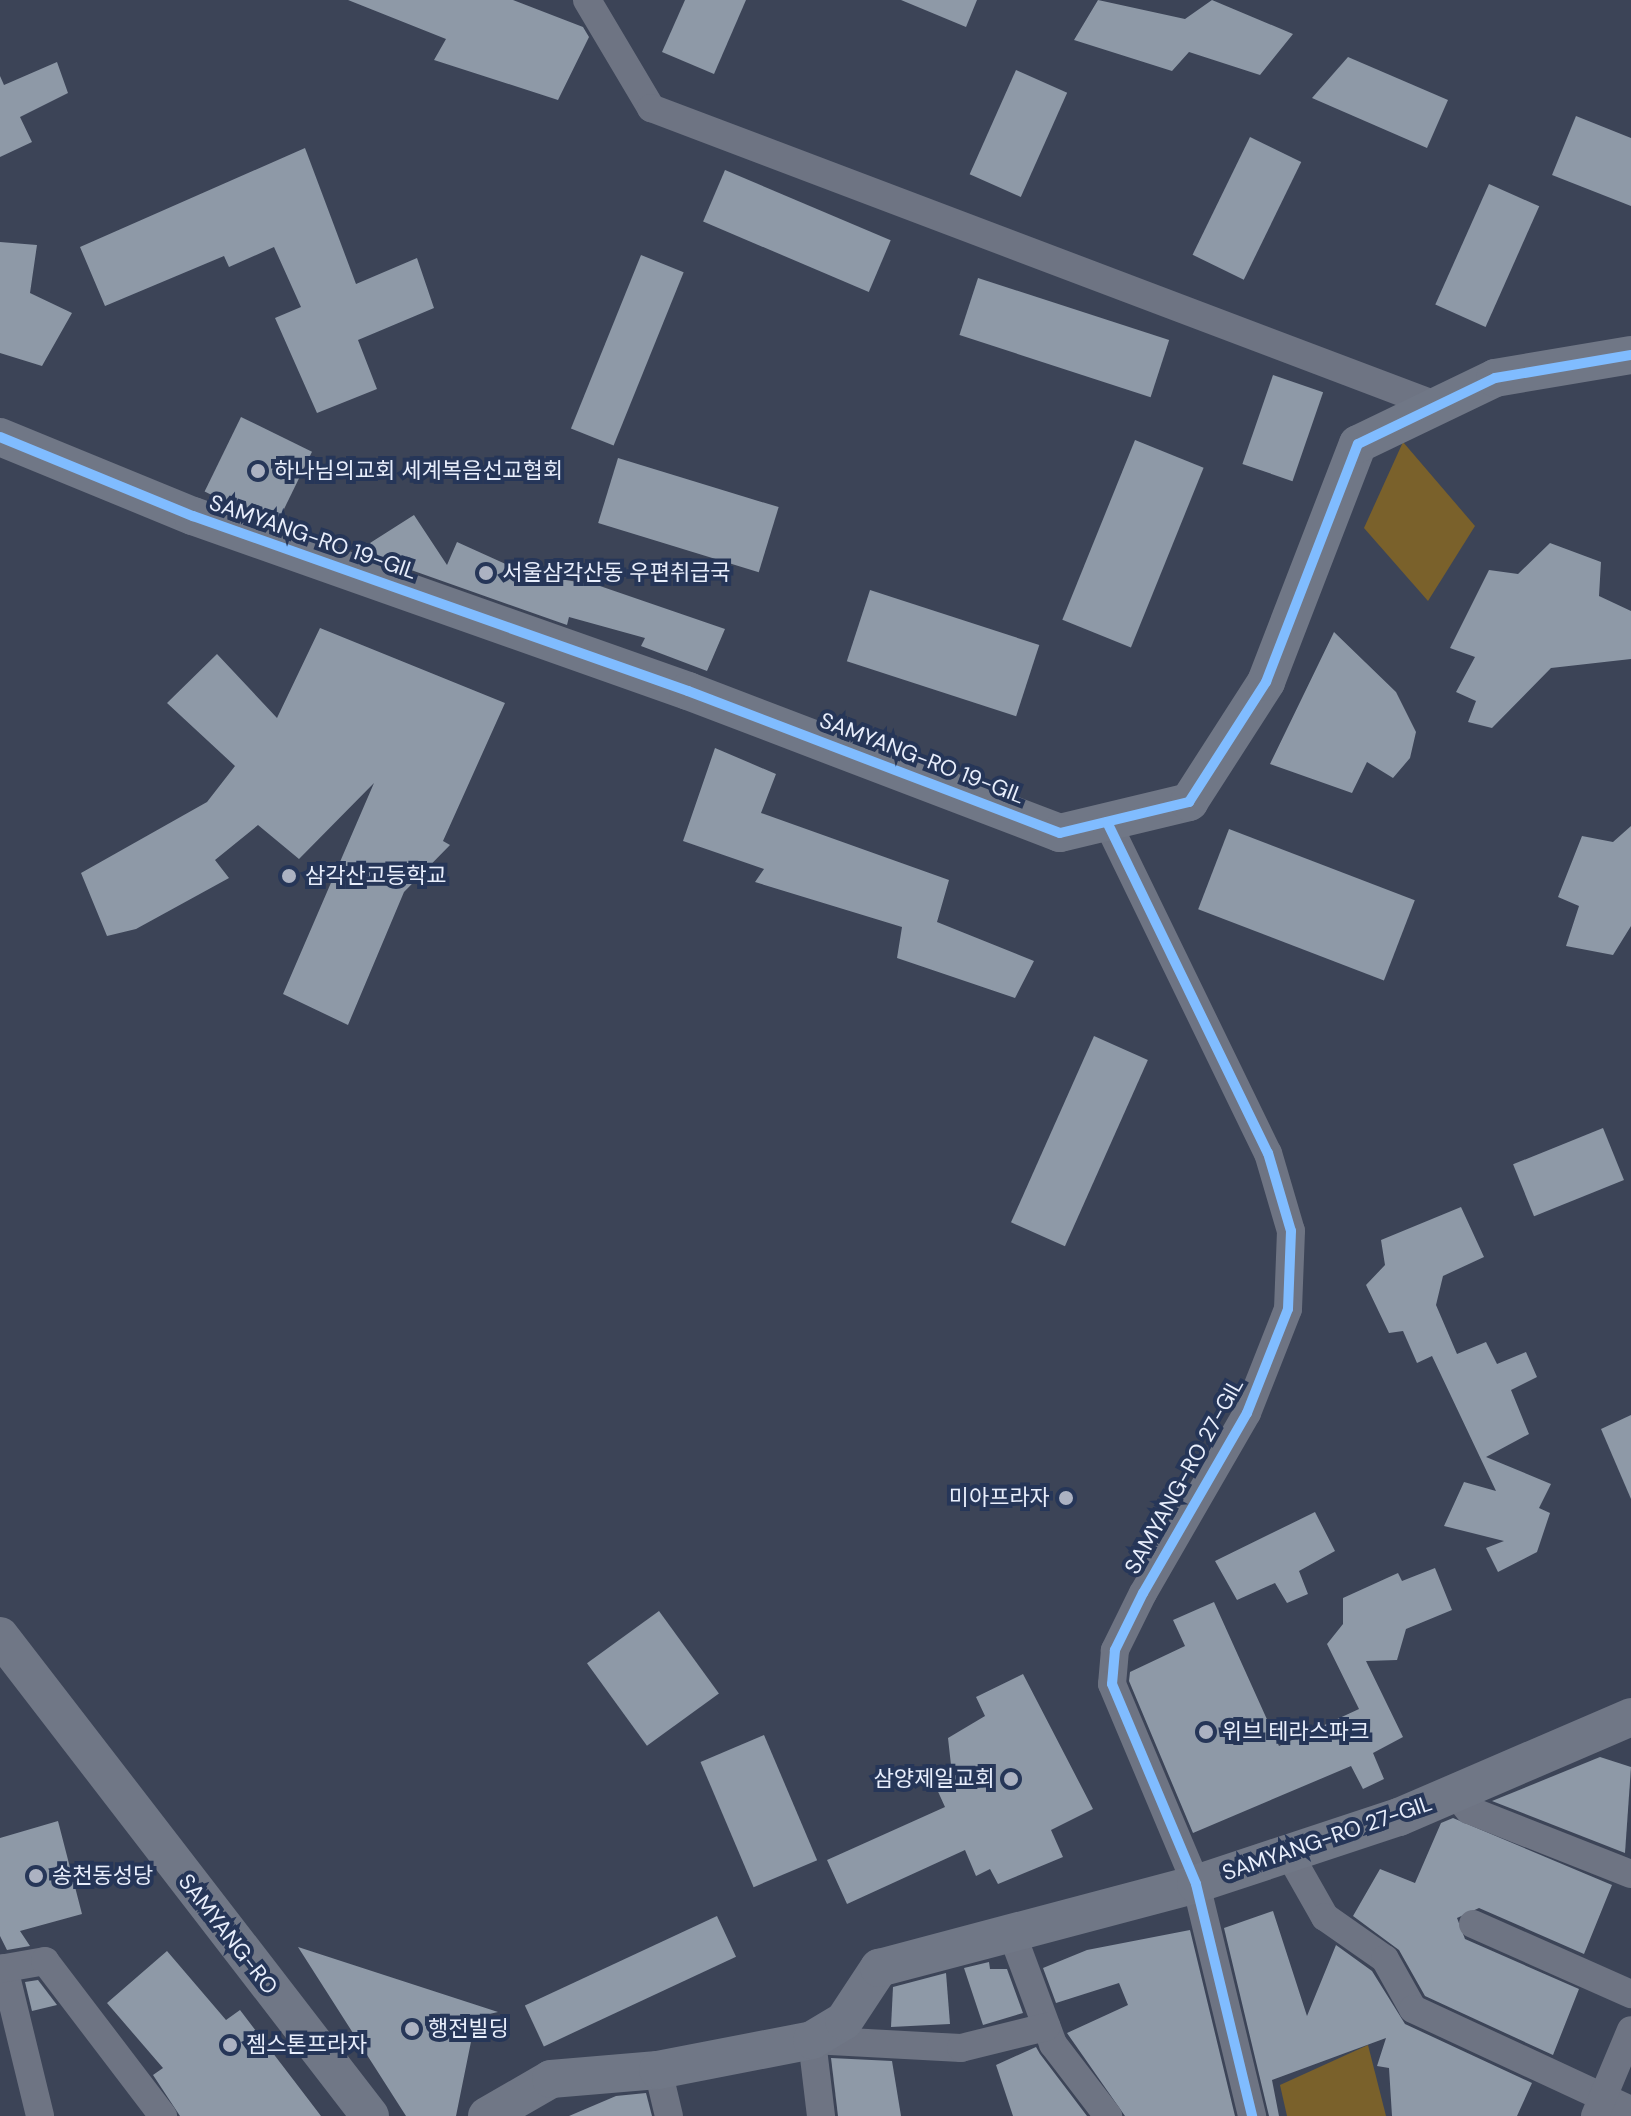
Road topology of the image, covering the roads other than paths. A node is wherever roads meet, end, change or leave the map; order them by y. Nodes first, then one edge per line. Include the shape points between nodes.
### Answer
1 (587, 0) edge
2 (1631, 355) edge
3 (1438, 406) junction
4 (0, 437) edge
5 (1107, 822) junction
6 (0, 1636) edge
7 (1631, 1717) edge
8 (1455, 1793) junction
9 (1288, 1852) junction
10 (1631, 1874) edge
11 (1196, 1884) junction
12 (1473, 1924) dead end
13 (1011, 1931) junction
14 (2, 1968) edge
15 (1631, 1994) edge
16 (1046, 2027) junction
17 (1631, 2030) edge
18 (812, 2040) junction
19 (658, 2070) junction
20 (1600, 2105) edge
21 (1631, 2110) edge
22 (40, 2116) edge
23 (163, 2116) edge
24 (370, 2116) edge
25 (487, 2116) edge
26 (669, 2116) edge
27 (821, 2116) edge
28 (1108, 2116) edge
29 (1252, 2116) edge

1 - 3 street via 651,108
2 - 3 street, SAMYANG-RO 19-GIL via 1495,378
3 - 5 street, SAMYANG-RO 19-GIL via 1358,444 1266,682 1189,802
4 - 5 street, SAMYANG-RO 19-GIL via 193,516 773,722 1060,833
5 - 11 street, SAMYANG-RO 27-GIL via 1268,1153 1291,1231 1288,1309 1247,1413 1115,1650 1112,1684
6 - 24 street, SAMYANG-RO
7 - 8 street, SAMYANG-RO 27-GIL
8 - 9 street, SAMYANG-RO 27-GIL
8 - 10 street via 1469,1810
9 - 11 street, SAMYANG-RO 27-GIL
9 - 20 street via 1325,1917 1385,1959 1413,2009
11 - 13 street, SAMYANG-RO 27-GIL
11 - 29 street, SAMYANG-RO 27-GIL
12 - 15 street
13 - 16 street
13 - 18 street, SAMYANG-RO 27-GIL via 879,1968 844,2021
14 - 22 street
14 - 23 street via 45,1961
16 - 18 street, SAMYANG-RO 27-GIL via 961,2048
16 - 28 street
17 - 20 street
18 - 19 street, SAMYANG-RO 27-GIL
18 - 27 street
19 - 25 street, SAMYANG-RO 27-GIL via 551,2079
19 - 26 street
20 - 21 street

